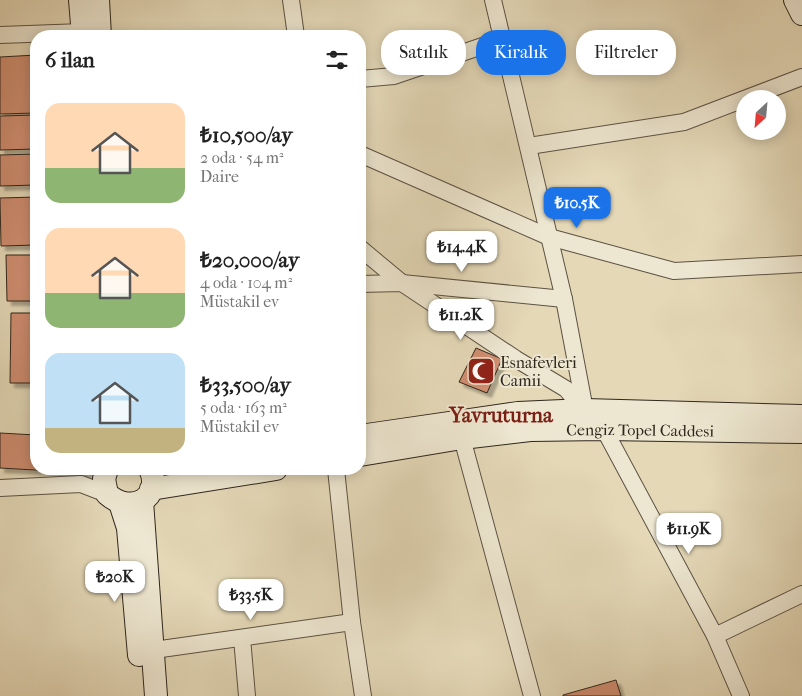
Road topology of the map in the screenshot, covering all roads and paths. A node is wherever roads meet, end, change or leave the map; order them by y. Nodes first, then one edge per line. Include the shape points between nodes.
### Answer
1 (80, 0) edge
2 (98, 0) edge
3 (292, 0) edge
4 (493, 0) edge
5 (795, 0) edge
6 (802, 14) edge
7 (88, 30) edge
8 (90, 30) edge
9 (295, 30) edge
10 (501, 30) edge
11 (0, 34) edge
12 (30, 34) edge
13 (476, 47) edge
14 (512, 75) edge
15 (802, 77) edge
16 (366, 78) edge
17 (529, 146) junction
18 (366, 157) edge
19 (549, 237) junction
20 (366, 253) edge
21 (802, 264) edge
22 (402, 283) junction
23 (366, 284) edge
24 (564, 299) junction
25 (584, 410) junction
26 (802, 416) edge
27 (604, 429) junction
28 (802, 432) edge
29 (366, 435) edge
30 (462, 438) junction
31 (366, 454) edge
32 (96, 475) edge
33 (105, 475) edge
34 (237, 475) edge
35 (337, 475) edge
36 (81, 484) junction
37 (0, 488) edge
38 (134, 491) edge
39 (802, 594) edge
40 (352, 622) junction
41 (715, 636) junction
42 (242, 638) junction
43 (154, 650) junction
44 (142, 696) edge
45 (156, 696) edge
46 (246, 696) edge
47 (363, 696) edge
48 (532, 696) edge
49 (741, 696) edge

1 - 7 main road
2 - 8 main road
3 - 9 street
4 - 10 street
5 - 6 main road
11 - 12 street
13 - 16 street via 394,76
14 - 17 street
15 - 17 street via 684,122
17 - 19 street
18 - 19 street
19 - 21 street via 674,271
19 - 24 street
20 - 22 street
22 - 23 street
22 - 24 street
22 - 25 street via 566,389
24 - 25 street
25 - 26 main road, Cengiz Topel Caddesi
25 - 29 main road, Cengiz Topel Caddesi via 518,412
27 - 28 main road, Cengiz Topel Caddesi
27 - 30 main road, Cengiz Topel Caddesi via 530,430
27 - 41 street
30 - 31 main road, Cengiz Topel Caddesi
30 - 48 street
32 - 36 street
33 - 38 main road via 104,479
34 - 38 main road
35 - 40 street
36 - 37 street
36 - 38 street
38 - 43 main road
38 - 44 main road via 128,528
39 - 41 street
40 - 42 street
40 - 47 street
41 - 49 street
42 - 43 street
42 - 46 street
43 - 45 main road

